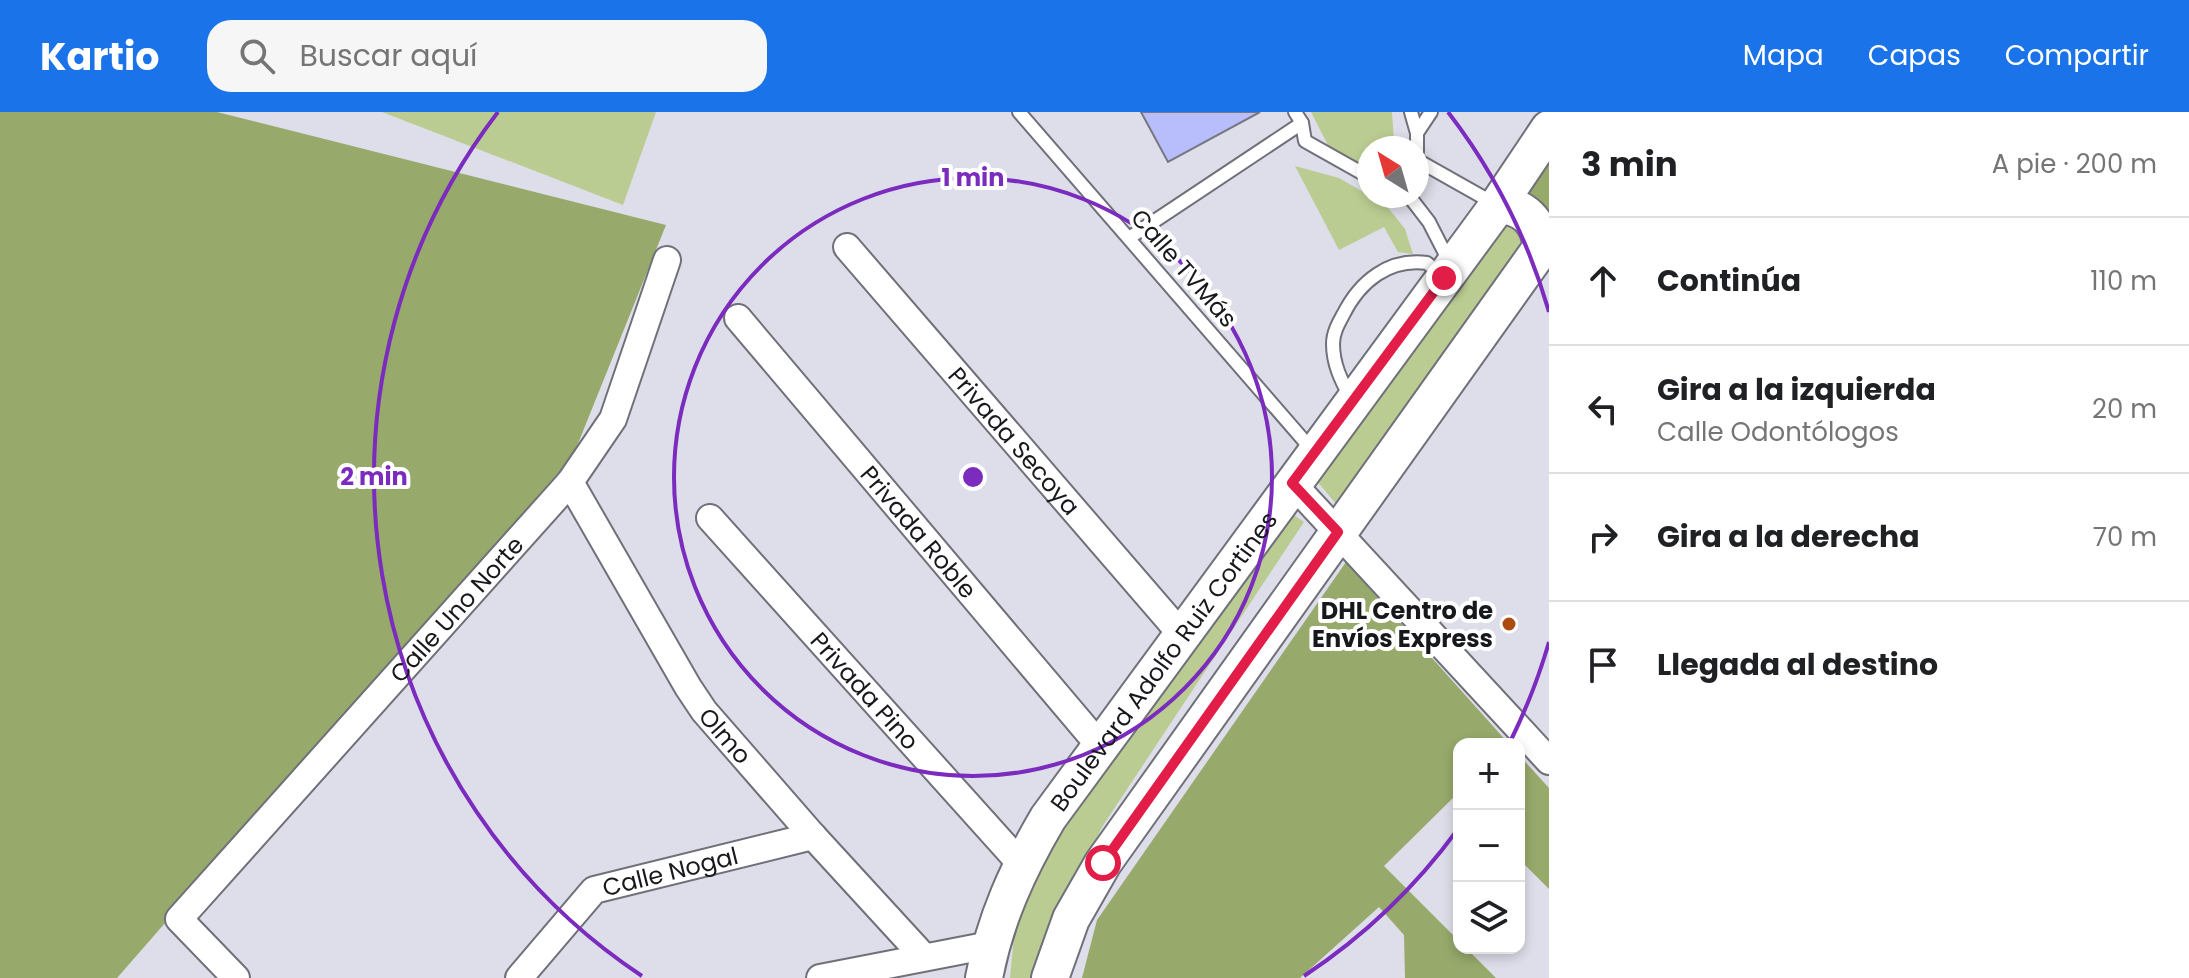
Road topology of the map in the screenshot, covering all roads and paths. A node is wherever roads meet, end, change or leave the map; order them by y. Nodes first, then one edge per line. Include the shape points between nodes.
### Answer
1 (1019, 112) edge
2 (1411, 112) edge
3 (1431, 112) edge
4 (1298, 118) edge
5 (1549, 129) edge
6 (1417, 133) joint
7 (1429, 167) edge
8 (1357, 170) edge
9 (1498, 205) junction
10 (1418, 208) edge
11 (1129, 238) junction
12 (1545, 242) edge
13 (847, 247) dead end
14 (667, 260) dead end
15 (1448, 272) junction
16 (738, 318) dead end
17 (1353, 402) junction
18 (1315, 453) junction
19 (570, 482) junction
20 (1292, 483) junction
21 (710, 518) dead end
22 (1338, 532) junction
23 (1182, 635) junction
24 (1100, 746) junction
25 (1549, 761) edge
26 (813, 836) junction
27 (1021, 864) junction
28 (924, 957) junction
29 (987, 962) edge
30 (236, 978) edge
31 (519, 978) edge
32 (820, 978) edge
33 (1050, 978) edge

1 - 11 lane, Calle TVMás
2 - 6 lane
3 - 6 lane
4 - 8 lane via 1305,141
4 - 11 lane
5 - 9 main road, Boulevard Adolfo Ruiz Cortines
7 - 9 lane
9 - 12 main road via 1530,216
9 - 15 main road, Boulevard Adolfo Ruiz Cortines
10 - 15 lane
11 - 18 lane, Calle TVMás
12 - 22 main road
13 - 23 street, Privada Secoya
14 - 19 street, Calle Uno Norte via 613,419
15 - 17 main road, Boulevard Adolfo Ruiz Cortines
15 - 17 lane via 1427,263 1400,263 1382,270 1357,293 1333,342 1338,375
16 - 24 street, Privada Roble
17 - 18 main road, Boulevard Adolfo Ruiz Cortines
18 - 20 main road, Boulevard Adolfo Ruiz Cortines
19 - 26 street, Olmo via 704,711
19 - 30 street, Calle Uno Norte via 179,919
20 - 22 street
20 - 23 main road, Boulevard Adolfo Ruiz Cortines
21 - 27 street, Privada Pino
22 - 25 street
22 - 33 main road via 1103,863 1071,919
23 - 24 main road, Boulevard Adolfo Ruiz Cortines
24 - 27 main road, Boulevard Adolfo Ruiz Cortines
26 - 28 street, Olmo
26 - 31 street, Calle Nogal via 594,890
27 - 29 main road, Boulevard Adolfo Ruiz Cortines
28 - 29 street
28 - 32 street

